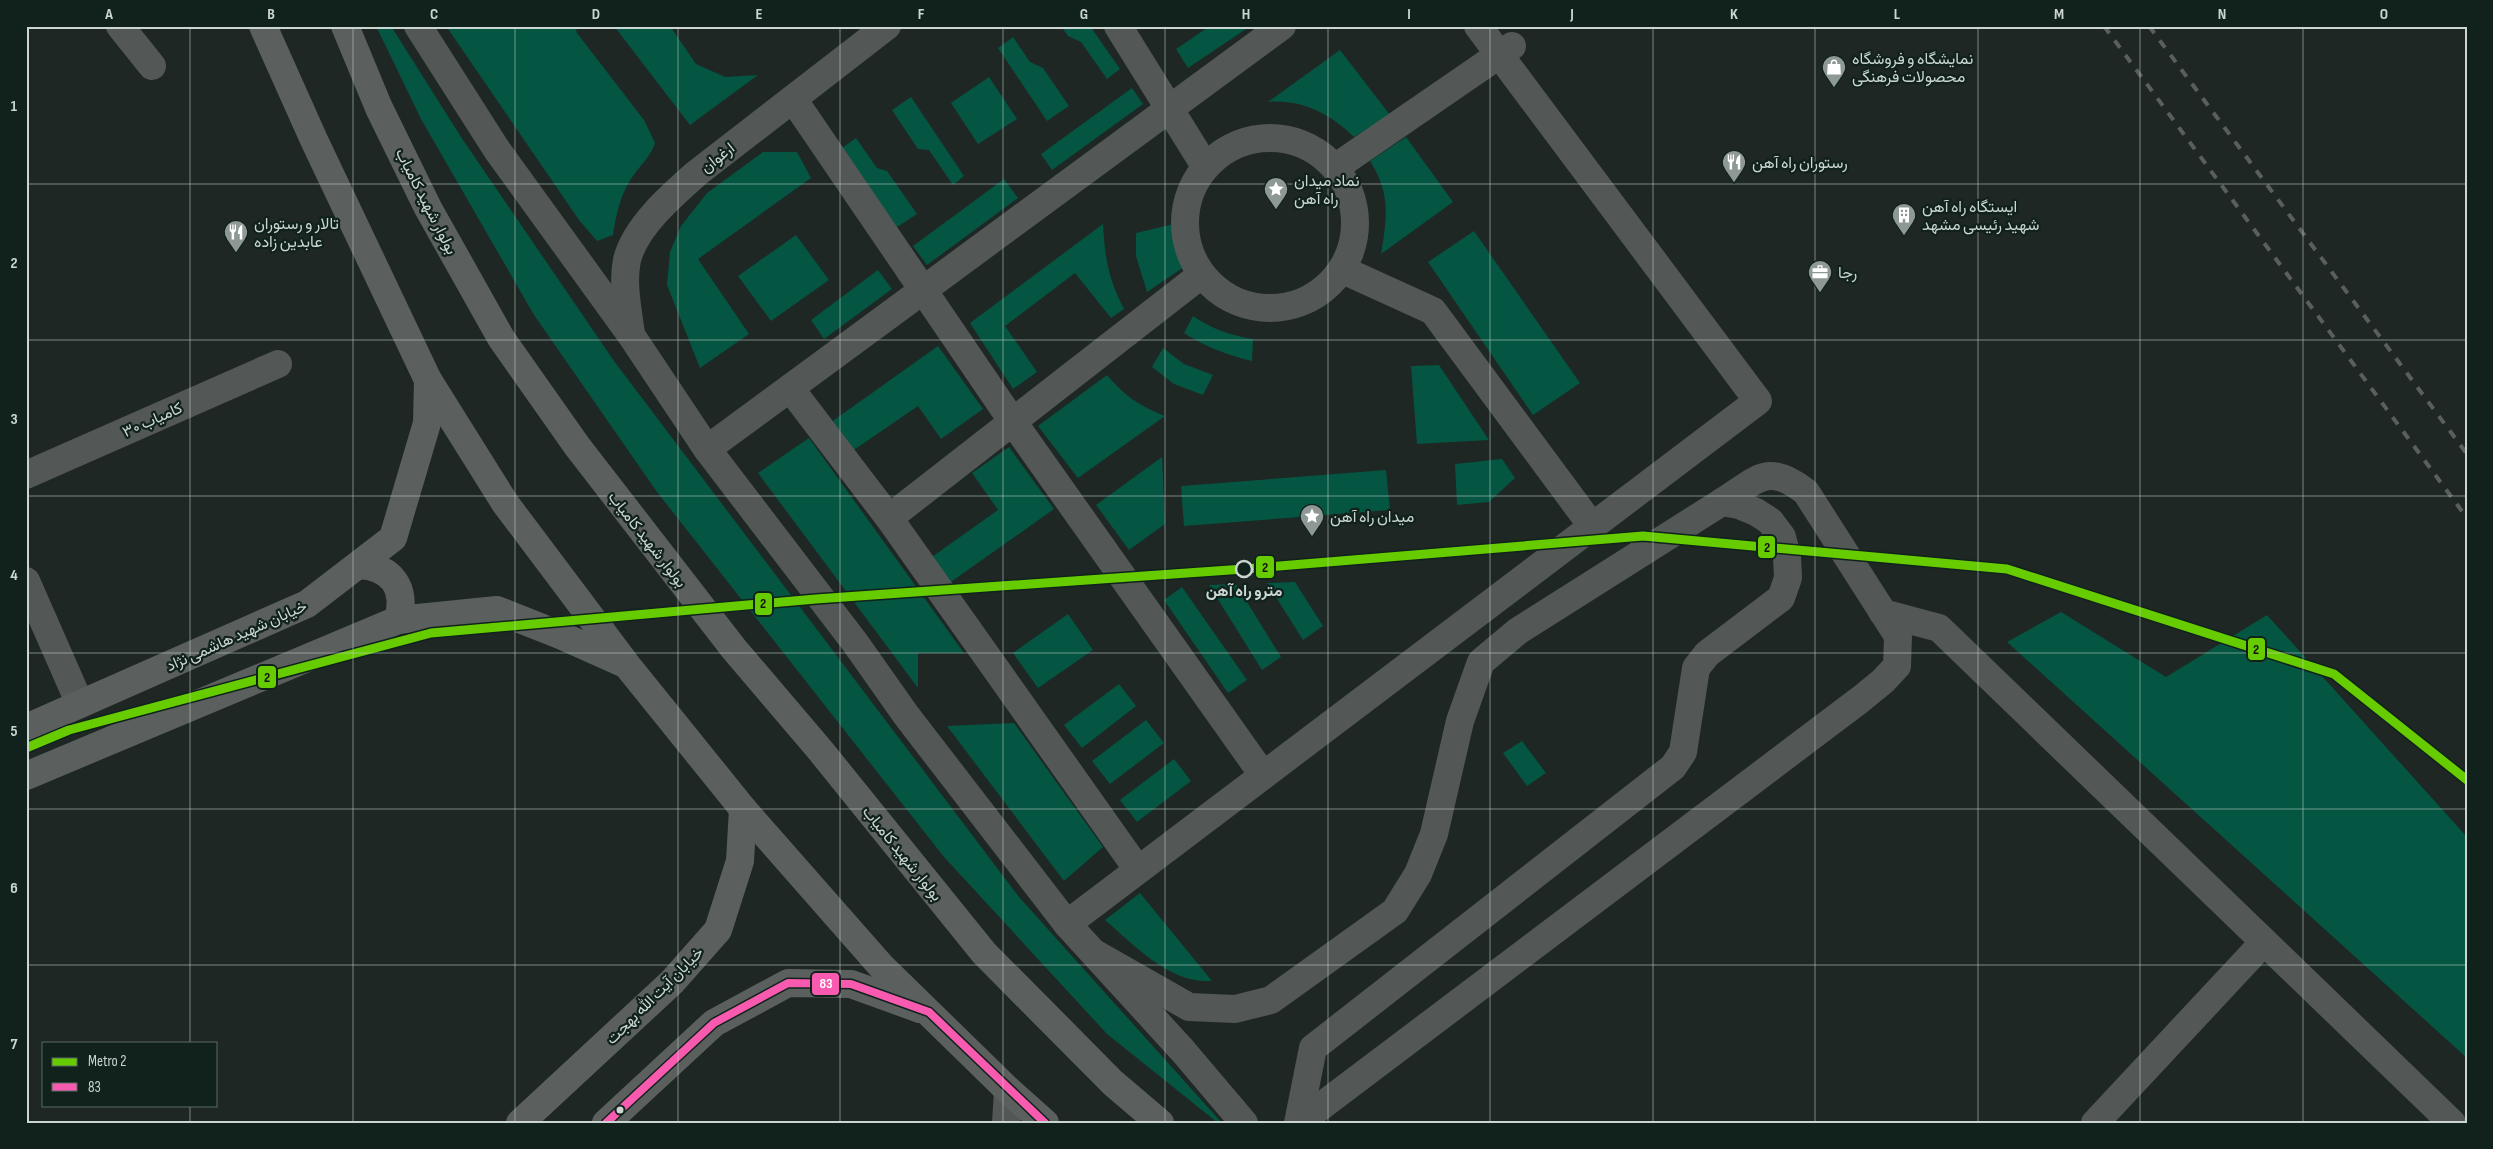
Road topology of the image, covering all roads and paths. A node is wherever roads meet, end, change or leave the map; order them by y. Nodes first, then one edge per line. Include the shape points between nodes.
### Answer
1 (120, 26) edge
2 (264, 26) edge
3 (345, 26) edge
4 (418, 26) edge
5 (887, 26) edge
6 (1118, 26) edge
7 (1282, 26) edge
8 (1478, 26) edge
9 (1506, 51) junction
10 (152, 66) dead end
11 (793, 99) junction
12 (1170, 109) junction
13 (1205, 166) junction
14 (1336, 168) junction
15 (1343, 270) junction
16 (1202, 275) junction
17 (923, 291) junction
18 (631, 335) junction
19 (278, 364) dead end
20 (428, 380) junction
21 (790, 388) junction
22 (1013, 422) junction
23 (708, 449) junction
24 (26, 475) edge
25 (1722, 502) junction
26 (889, 518) junction
27 (1592, 526) junction
28 (359, 565) junction
29 (26, 581) edge
30 (1883, 613) junction
31 (398, 620) junction
32 (626, 664) junction
33 (80, 704) junction
34 (26, 728) edge
35 (1263, 775) junction
36 (26, 776) edge
37 (743, 809) junction
38 (1138, 870) junction
39 (1067, 924) junction
40 (2264, 942) junction
41 (1094, 953) junction
42 (929, 1012) junction
43 (1008, 1090) junction
44 (520, 1123) edge
45 (606, 1123) edge
46 (1006, 1123) edge
47 (1045, 1123) edge
48 (1160, 1123) edge
49 (1244, 1123) edge
50 (1299, 1123) edge
51 (2094, 1123) edge
52 (2452, 1123) edge

1 - 10 street
2 - 20 main road via 314,140
3 - 48 main road, بولوار شهید کامیاب via 428,208 501,338 577,446 734,649 984,953 1113,1083
4 - 18 street via 497,150
5 - 11 street, ارغوان
6 - 12 street
7 - 12 street
8 - 9 street
9 - 14 street
9 - 27 street via 1758,401
11 - 17 street
11 - 18 street, ارغوان via 668,198 636,238 627,260 626,293
12 - 13 street
12 - 17 street
13 - 14 street via 1228,148 1256,138 1295,142 1313,149
13 - 16 street via 1190,192 1184,220 1188,249
14 - 15 street via 1350,191 1356,218 1354,244
15 - 16 street via 1325,290 1301,304 1273,308 1247,306 1222,294
15 - 27 street via 1433,311
16 - 22 street
17 - 21 street
17 - 22 street
18 - 23 street
19 - 24 street, کامیاب ۳۰
20 - 28 main road, خیابان شهید هاشمی نژاد via 427,424 393,538
20 - 32 main road via 505,503
21 - 23 street
21 - 26 street
22 - 26 street
22 - 35 street
23 - 39 street
25 - 30 street via 1760,478 1774,474 1789,479 1806,492
25 - 41 street via 1518,630 1481,662 1460,721 1434,834 1418,874 1388,917 1271,1000 1235,1009 1189,1007
25 - 50 street via 1739,505 1770,521 1782,537 1788,578 1781,598 1707,654 1696,668 1683,752 1673,767 1313,1048
26 - 38 street
27 - 35 street
28 - 31 main road via 384,571 394,581 401,593 402,607
28 - 33 main road, خیابان شهید هاشمی نژاد via 307,604
29 - 33 street
30 - 40 street via 1939,628
30 - 50 street via 1898,636 1896,666 1883,682
31 - 32 main road via 497,610
31 - 36 main road
32 - 37 main road
33 - 34 main road, خیابان شهید هاشمی نژاد
35 - 38 street
37 - 42 main road via 881,966
37 - 44 main road, خیابان آیت الله بهجت via 740,861 718,930 672,982
38 - 39 street
39 - 41 street
40 - 51 street
40 - 52 street
41 - 49 street
42 - 43 main road
42 - 45 main road via 851,984 788,983 714,1023
43 - 46 street
43 - 47 main road

